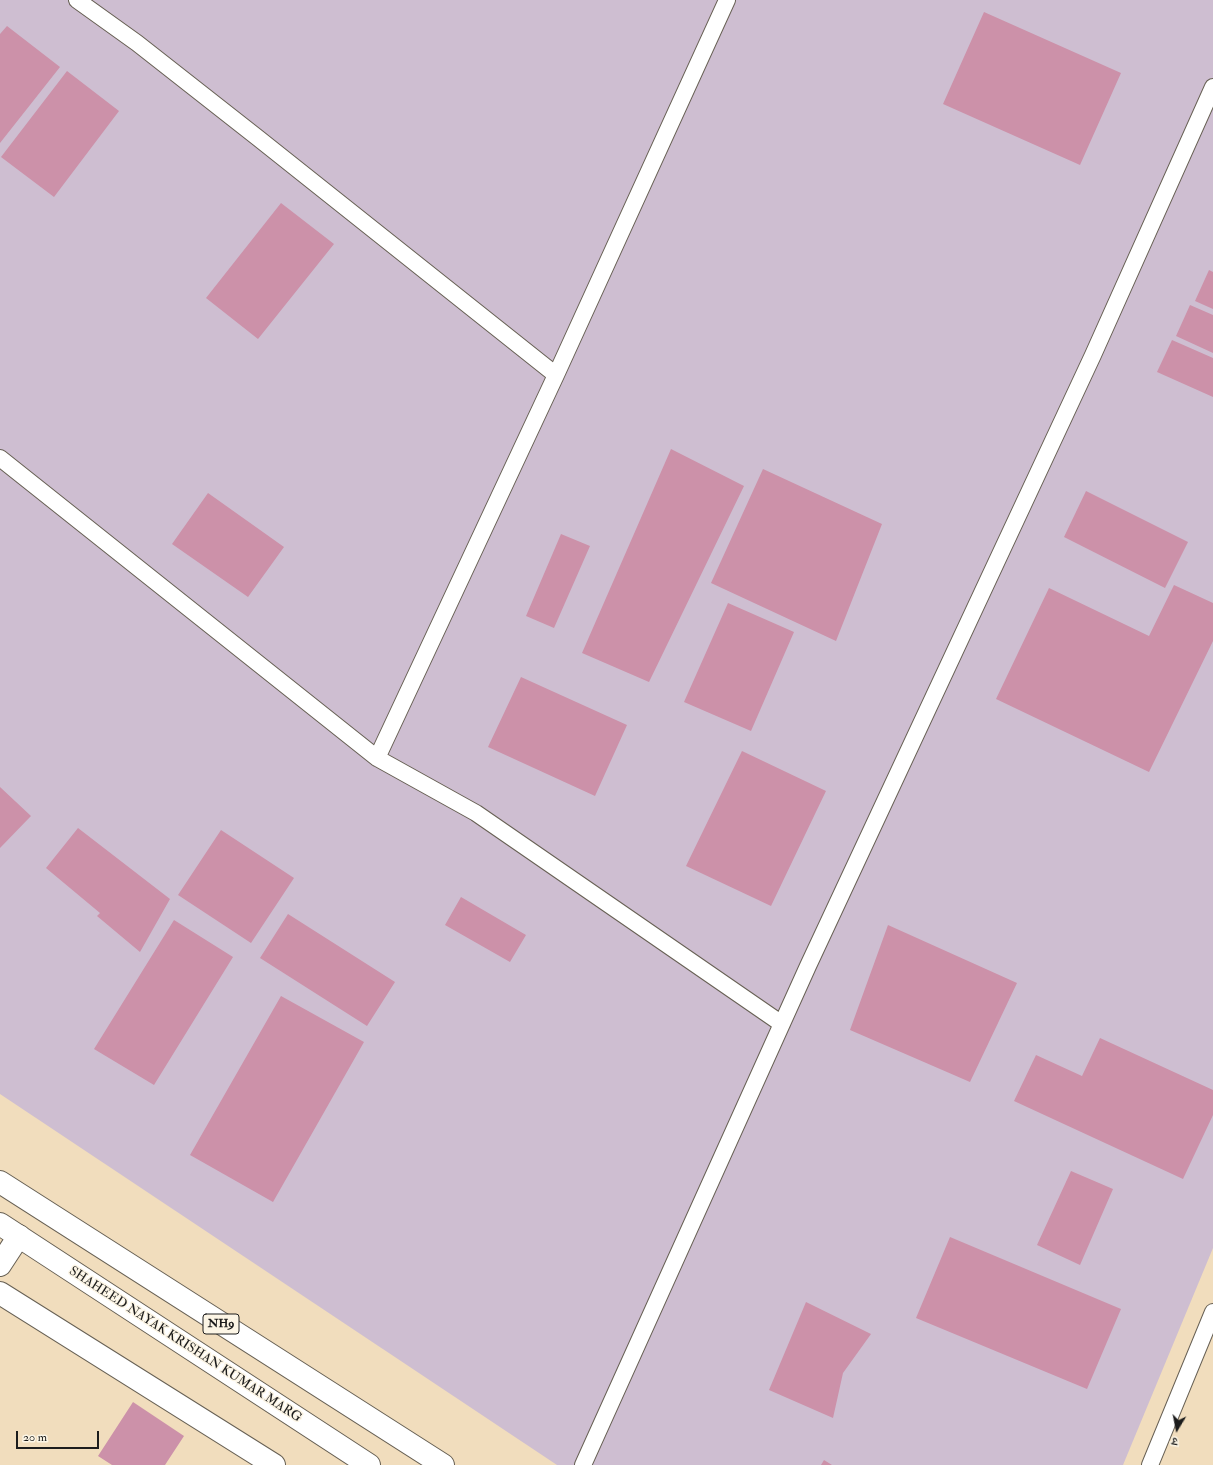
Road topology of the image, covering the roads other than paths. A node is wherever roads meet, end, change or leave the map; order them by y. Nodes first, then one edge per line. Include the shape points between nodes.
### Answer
1 (77, 0) edge
2 (727, 0) edge
3 (1213, 87) edge
4 (556, 375) junction
5 (0, 458) edge
6 (377, 758) junction
7 (782, 1024) junction
8 (0, 1182) edge
9 (0, 1224) edge
10 (19, 1236) junction
11 (0, 1265) edge
12 (0, 1294) edge
13 (1213, 1312) edge
14 (274, 1465) edge
15 (369, 1465) edge
16 (443, 1465) edge
17 (582, 1465) edge
18 (1150, 1465) edge

1 - 4 lane via 258,138
2 - 4 lane
3 - 7 lane via 1093,355
4 - 6 lane
5 - 6 lane
6 - 7 lane via 476,813
7 - 17 lane
8 - 16 main road, NH9
9 - 10 main road, SHAHEED NAYAK KRISHAN KUMAR MARG
10 - 11 main road
10 - 15 main road, SHAHEED NAYAK KRISHAN KUMAR MARG
12 - 14 main road
13 - 18 lane

